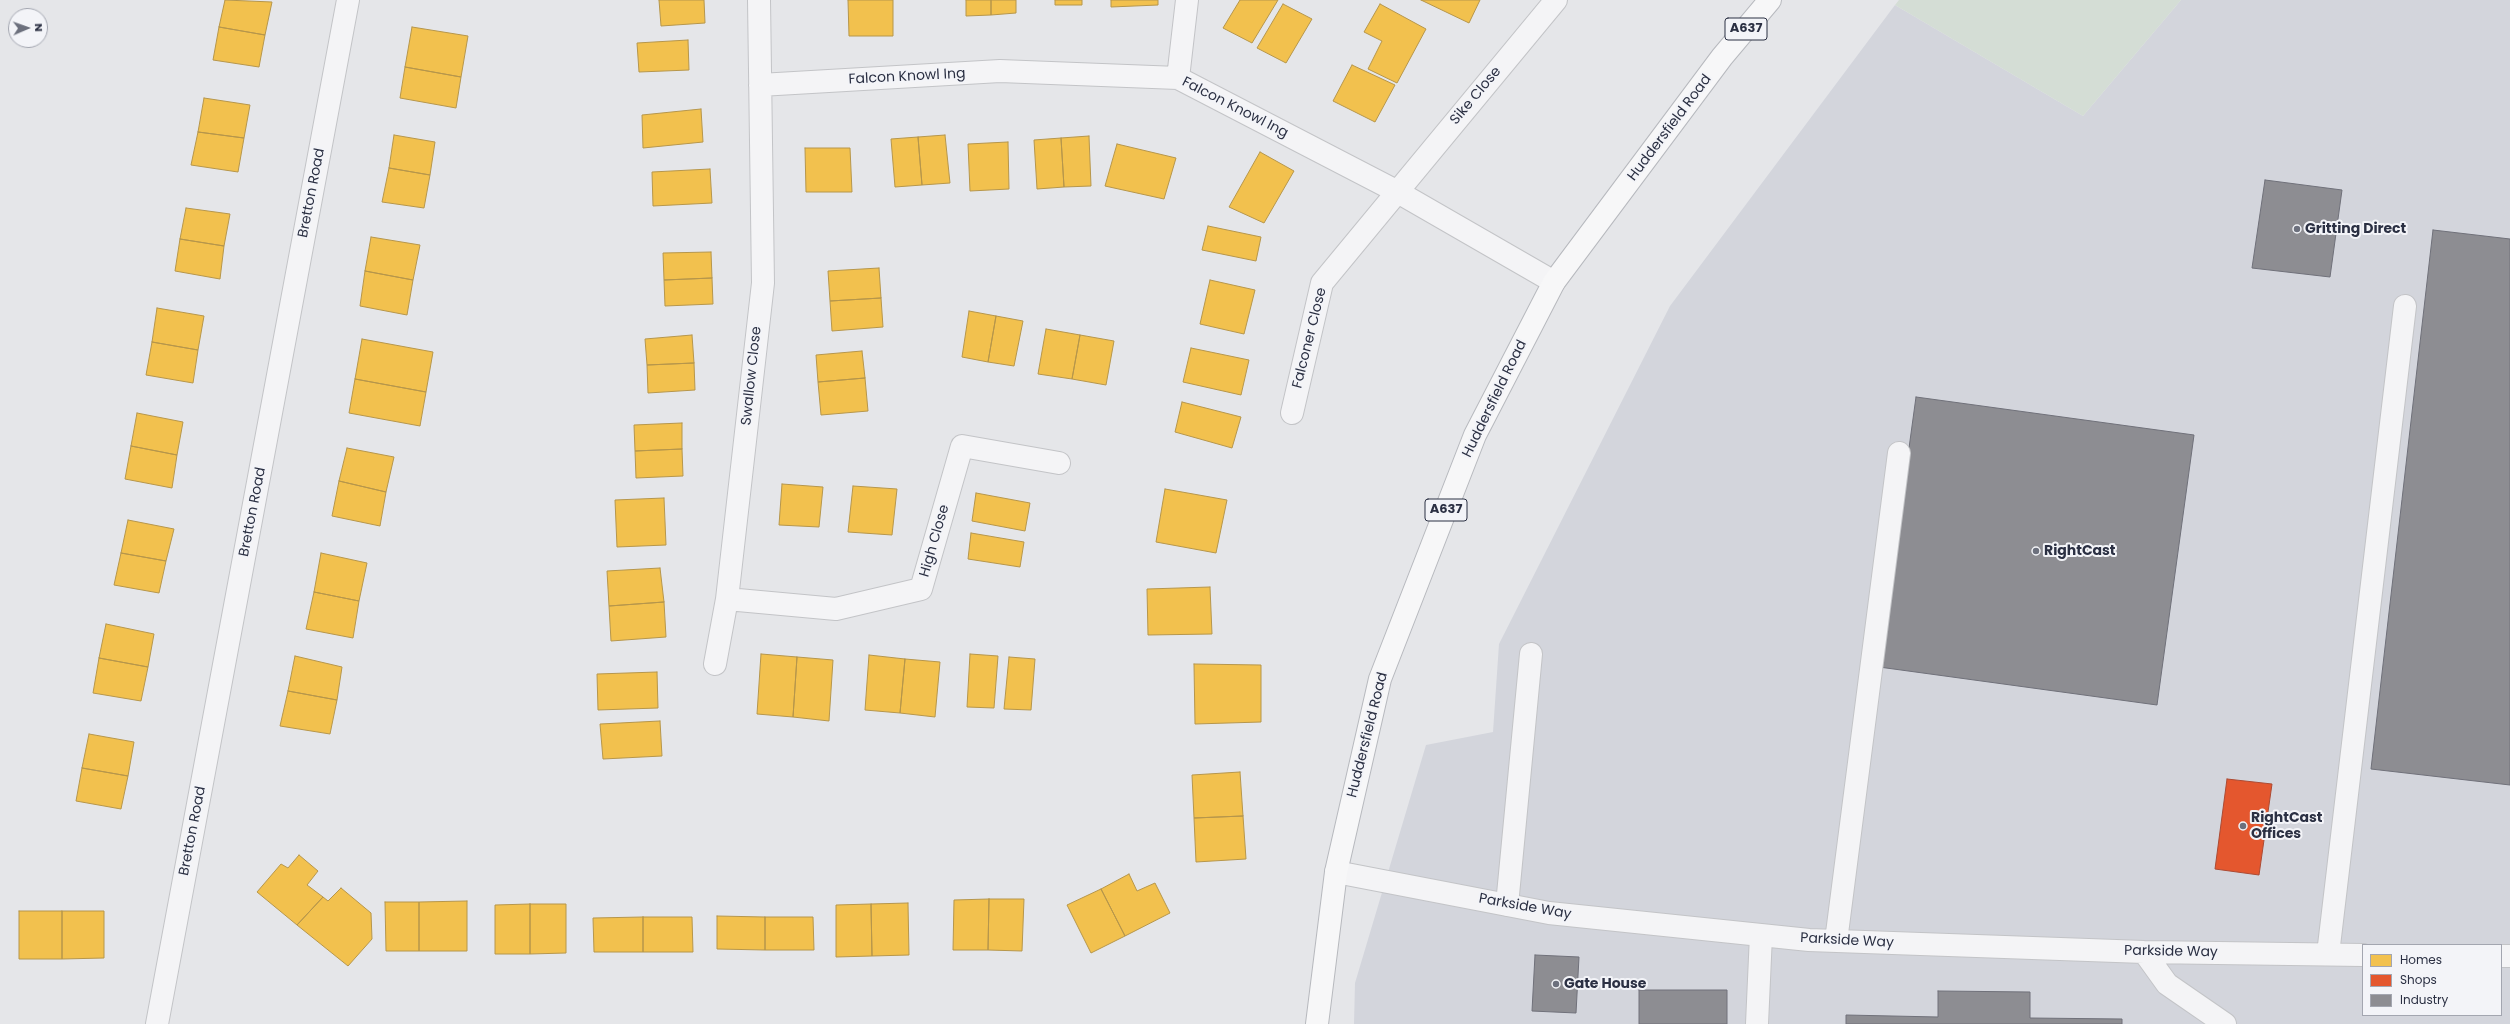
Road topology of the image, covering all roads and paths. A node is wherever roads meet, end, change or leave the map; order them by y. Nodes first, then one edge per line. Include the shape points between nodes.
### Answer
1 (348, 0) edge
2 (759, 0) edge
3 (1187, 0) edge
4 (1556, 0) edge
5 (1770, 0) edge
6 (1178, 78) junction
7 (760, 86) junction
8 (1396, 191) junction
9 (1554, 282) junction
10 (2405, 306) dead end
11 (1292, 412) dead end
12 (1899, 453) dead end
13 (1059, 463) dead end
14 (727, 599) junction
15 (1531, 654) dead end
16 (715, 664) dead end
17 (1336, 872) junction
18 (1507, 905) junction
19 (1761, 935) junction
20 (1836, 941) junction
21 (2144, 952) junction
22 (2328, 954) junction
23 (2362, 954) edge
24 (157, 1024) edge
25 (1317, 1024) edge
26 (1757, 1024) edge
27 (2225, 1024) edge

1 - 24 street, Bretton Road
2 - 7 street, Swallow Close
3 - 6 street
4 - 8 street, Sike Close
5 - 9 highway, Huddersfield Road / A637 via 1722,58
6 - 7 street, Falcon Knowl Ing via 1000,71
6 - 8 street, Falcon Knowl Ing
7 - 14 street, Swallow Close via 763,283
8 - 9 street, Falcon Knowl Ing
8 - 11 street, Falconer Close via 1322,283
9 - 17 highway, Huddersfield Road / A637 via 1475,435 1380,679
10 - 22 street
12 - 20 street
13 - 14 street, High Close via 962,446 921,589 836,609
14 - 16 street, Swallow Close
15 - 18 street
17 - 18 street, Parkside Way
17 - 25 highway, Huddersfield Road / A637
18 - 19 street, Parkside Way via 1549,913
19 - 20 street, Parkside Way
19 - 26 street
20 - 21 street, Parkside Way
21 - 22 street, Parkside Way
21 - 27 street via 2167,984
22 - 23 street, Parkside Way

